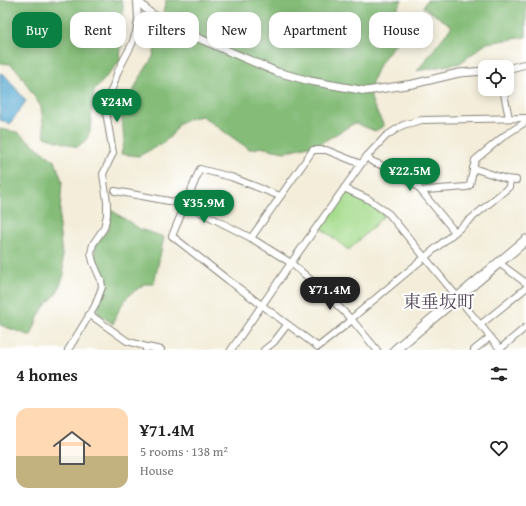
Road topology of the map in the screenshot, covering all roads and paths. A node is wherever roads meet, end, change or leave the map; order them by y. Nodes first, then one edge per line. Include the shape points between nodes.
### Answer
1 (137, 0) edge
2 (526, 64) edge
3 (514, 67) edge
4 (478, 72) edge
5 (505, 96) edge
6 (510, 118) junction
7 (526, 118) edge
8 (367, 156) junction
9 (361, 164) junction
10 (474, 168) junction
11 (344, 188) junction
12 (114, 191) dead end
13 (422, 192) junction
14 (280, 196) junction
15 (185, 204) junction
16 (455, 232) junction
17 (251, 238) junction
18 (526, 240) edge
19 (424, 257) junction
20 (291, 263) junction
21 (499, 263) junction
22 (526, 283) edge
23 (526, 288) edge
24 (458, 298) junction
25 (261, 305) junction
26 (89, 314) junction
27 (352, 320) junction
28 (287, 324) junction
29 (480, 325) junction
30 (526, 327) edge
31 (490, 337) junction
32 (146, 348) edge
33 (500, 349) edge
34 (68, 350) edge
35 (161, 350) edge
36 (231, 350) edge
37 (264, 350) edge
38 (378, 350) edge
39 (395, 350) edge
40 (474, 350) edge

1 - 4 street via 149,12 175,28 277,72 310,81 366,91
1 - 26 street via 136,32 107,100 106,112 113,153 103,174 107,220 93,244 91,253 102,287
2 - 3 street
5 - 6 street
6 - 7 street
6 - 8 street via 434,119 413,122 386,136
7 - 10 street via 524,123 475,160
8 - 9 street
8 - 13 street via 371,161 404,176
9 - 11 street
9 - 14 street via 326,150 314,150
10 - 13 street via 468,187
10 - 16 street via 513,180 509,187
11 - 19 street via 368,199 389,214
11 - 20 street
12 - 15 street
13 - 16 street
14 - 15 street via 231,177 200,169
14 - 17 street
15 - 17 street
15 - 25 street via 172,236
16 - 19 street
17 - 20 street
18 - 21 main road
19 - 24 street
19 - 27 street
20 - 25 street
20 - 27 street
21 - 22 street
21 - 24 main road
23 - 29 street
24 - 29 street
24 - 39 main road
25 - 28 street
25 - 36 street
26 - 32 street via 126,341
26 - 34 street
27 - 28 street via 318,347
27 - 38 street
28 - 37 street via 274,342
29 - 31 street
30 - 33 street
31 - 33 street
31 - 40 street
32 - 35 street

